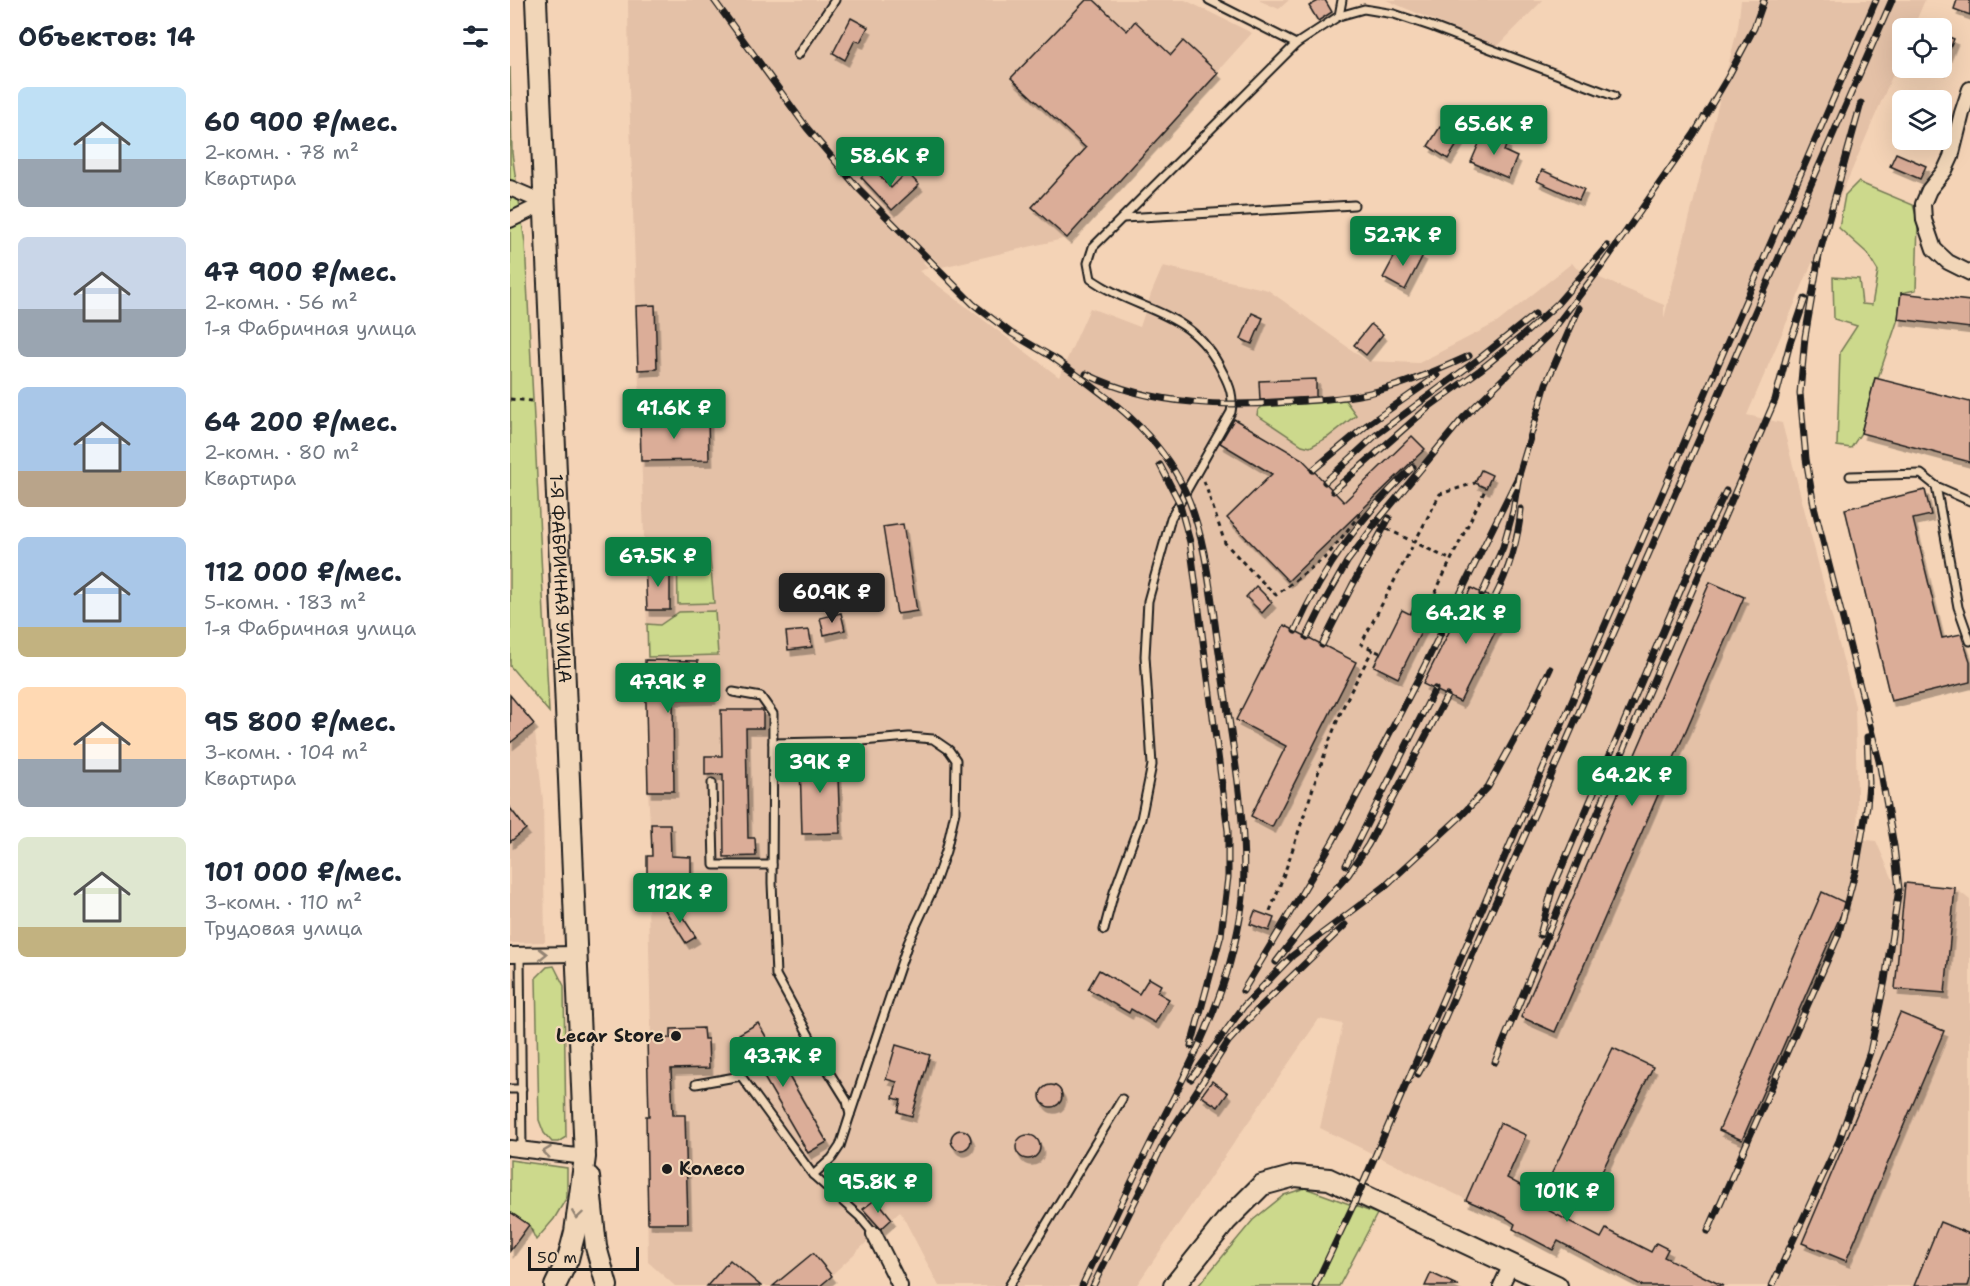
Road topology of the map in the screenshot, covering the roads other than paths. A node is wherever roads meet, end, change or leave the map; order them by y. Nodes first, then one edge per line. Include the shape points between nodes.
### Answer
1 (536, 0) edge
2 (835, 0) edge
3 (1209, 0) edge
4 (1342, 0) edge
5 (1340, 16) junction
6 (1296, 44) junction
7 (798, 55) dead end
8 (1970, 89) edge
9 (1614, 96) dead end
10 (510, 188) edge
11 (545, 203) junction
12 (1354, 205) dead end
13 (1123, 218) junction
14 (510, 220) edge
15 (1970, 273) edge
16 (1850, 476) dead end
17 (1936, 486) junction
18 (1970, 501) edge
19 (1970, 641) edge
20 (733, 692) dead end
21 (773, 743) junction
22 (712, 783) dead end
23 (772, 865) junction
24 (1104, 930) dead end
25 (577, 954) junction
26 (515, 955) edge
27 (696, 1083) dead end
28 (510, 1089) edge
29 (522, 1089) junction
30 (1122, 1099) dead end
31 (850, 1114) junction
32 (516, 1148) edge
33 (585, 1157) junction
34 (813, 1175) junction
35 (874, 1234) joint
36 (1511, 1265) junction
37 (555, 1286) edge
38 (607, 1286) edge
39 (900, 1286) edge
40 (1009, 1286) edge
41 (1174, 1286) edge
42 (1501, 1286) edge
43 (1557, 1286) edge

1 - 11 main road, 1-Я ФАБРИЧНАЯ УЛИЦА
2 - 7 lane
3 - 6 lane
4 - 5 lane
5 - 6 lane
5 - 9 lane via 1364,9 1394,14
6 - 13 lane
8 - 15 street via 1952,157 1923,204 1934,249 1948,262
10 - 11 street
11 - 14 street
11 - 25 main road, 1-Я ФАБРИЧНАЯ УЛИЦА
12 - 13 lane
13 - 24 lane via 1093,247 1088,264 1092,279 1108,291 1170,316 1191,329 1214,354 1231,392 1232,405 1171,518 1148,601 1145,656 1152,765 1141,819
16 - 17 lane via 1921,474
17 - 18 lane
17 - 19 lane via 1958,606
20 - 21 lane via 761,697 773,714
21 - 23 lane
21 - 31 lane via 933,739 956,760 955,812 946,851 909,943
22 - 23 lane via 714,865
23 - 31 lane via 776,975 847,1101
26 -> 25 street
25 - 33 main road, 1-Я ФАБРИЧНАЯ УЛИЦА
26 - 29 lane
27 - 34 lane via 741,1076
28 - 29 lane
29 - 32 lane
30 - 40 lane
31 - 34 lane via 840,1146
33 -> 32 street
33 -> 37 main road via 575,1232
33 - 38 main road via 596,1247
34 - 35 lane
35 - 39 street
36 - 41 main road via 1329,1179 1295,1176 1262,1185
36 - 42 street
36 - 43 main road

